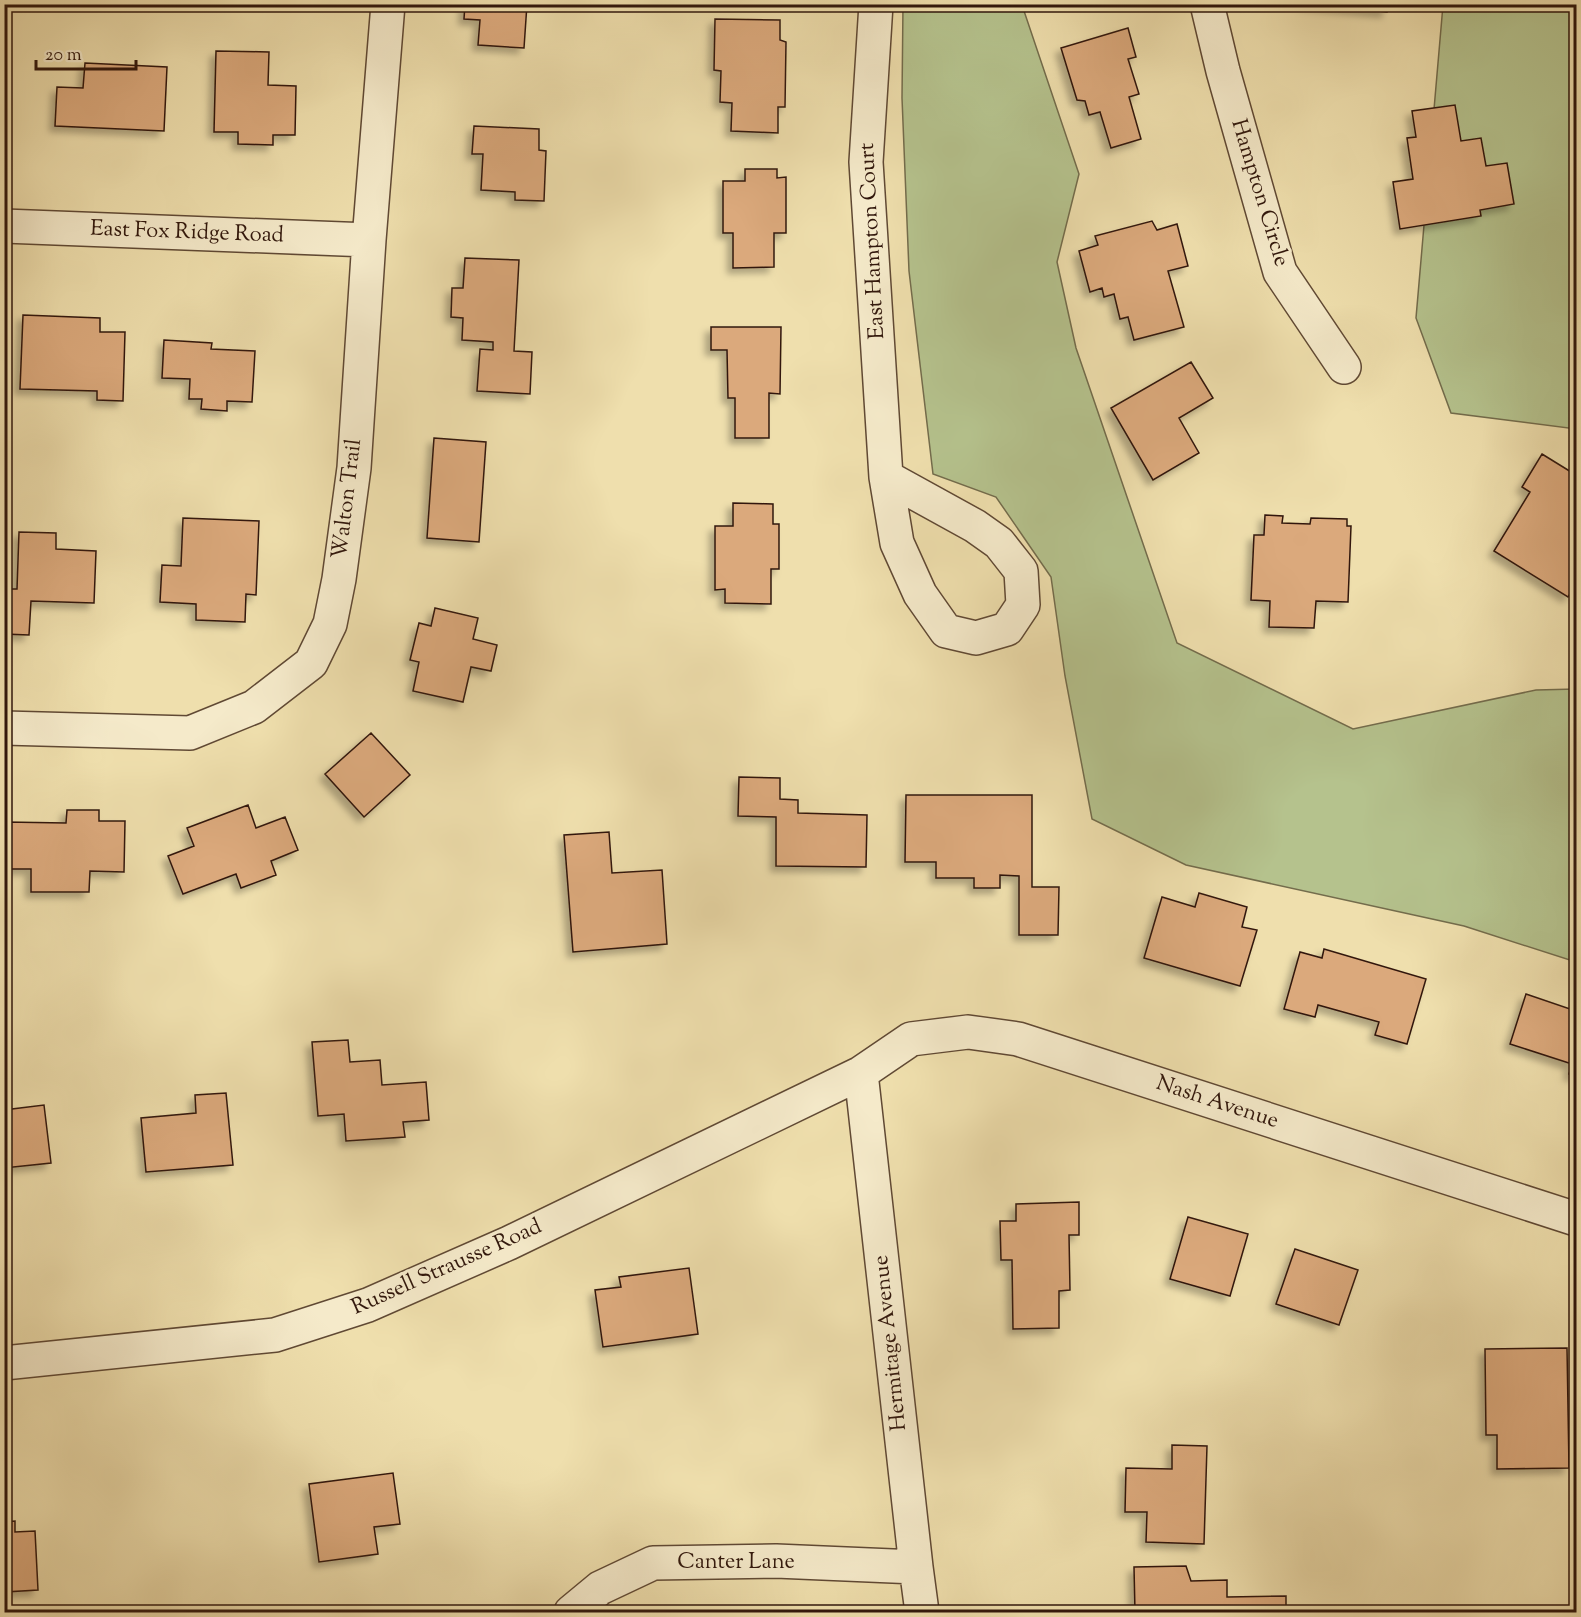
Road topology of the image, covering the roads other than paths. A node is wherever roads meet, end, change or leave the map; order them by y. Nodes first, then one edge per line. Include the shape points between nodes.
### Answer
1 (388, 4) edge
2 (876, 4) edge
3 (1207, 4) edge
4 (4, 226) edge
5 (369, 240) junction
6 (1344, 367) dead end
7 (886, 477) junction
8 (4, 728) edge
9 (861, 1073) junction
10 (1576, 1219) edge
11 (4, 1363) edge
12 (916, 1567) junction
13 (571, 1612) edge
14 (922, 1612) edge

1 - 5 street, Walton Trail
2 - 7 street, East Hampton Court via 866,162
3 - 6 street, Hampton Circle via 1280,272
4 - 5 street, East Fox Ridge Road
5 - 8 street, Walton Trail via 354,468 339,579 330,624 311,663 254,707 190,733
7 - 7 street, East Hampton Court via 999,543 1021,571 1023,605 1007,629 976,638 946,631 920,594 897,543
9 - 10 street, Nash Avenue via 911,1039 968,1032 1018,1039
9 - 11 street, Russell Strausse Road via 509,1243 368,1305 275,1335
9 - 12 street, Hermitage Avenue
12 - 13 street, Canter Lane via 776,1561 653,1563 600,1588
12 - 14 street, Hermitage Avenue

